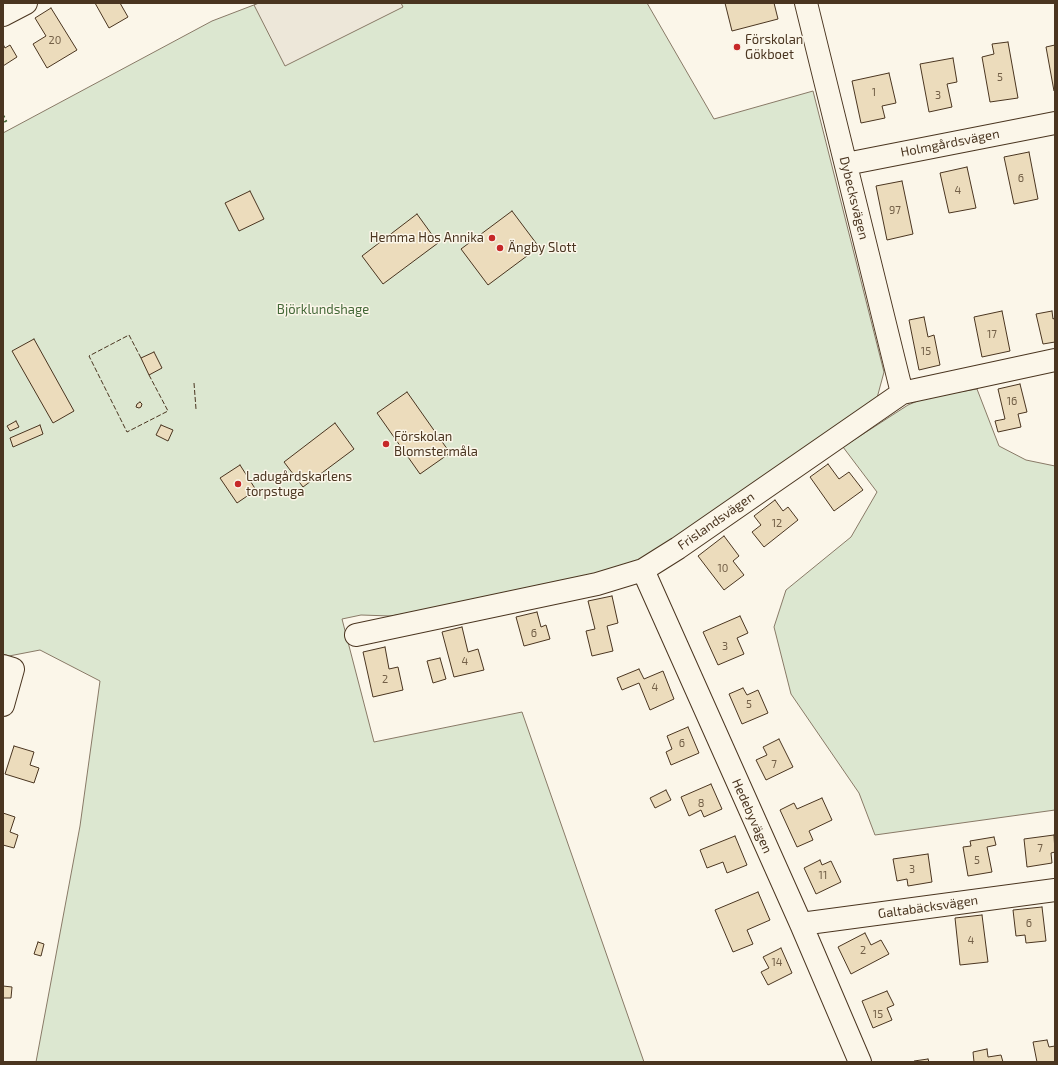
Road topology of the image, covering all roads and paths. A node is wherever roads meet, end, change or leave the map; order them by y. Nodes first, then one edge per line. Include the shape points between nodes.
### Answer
1 (26, 3) edge
2 (806, 3) edge
3 (3, 15) edge
4 (1055, 122) edge
5 (846, 164) junction
6 (1055, 360) edge
7 (902, 393) junction
8 (643, 570) junction
9 (356, 635) dead end
10 (8, 668) edge
11 (3, 705) edge
12 (1055, 890) edge
13 (801, 924) junction
14 (860, 1062) edge

1 - 3 street
2 - 5 street, Dybecksvägen
4 - 5 street, Holmgårdsvägen
5 - 7 street, Dybecksvägen
6 - 7 street, Frislandsvägen
7 - 8 street, Frislandsvägen
8 - 9 street, Frislandsvägen via 597,584
8 - 13 street, Hedebyvägen
10 - 11 street
12 - 13 street, Galtabäcksvägen
13 - 14 street, Hedebyvägen

